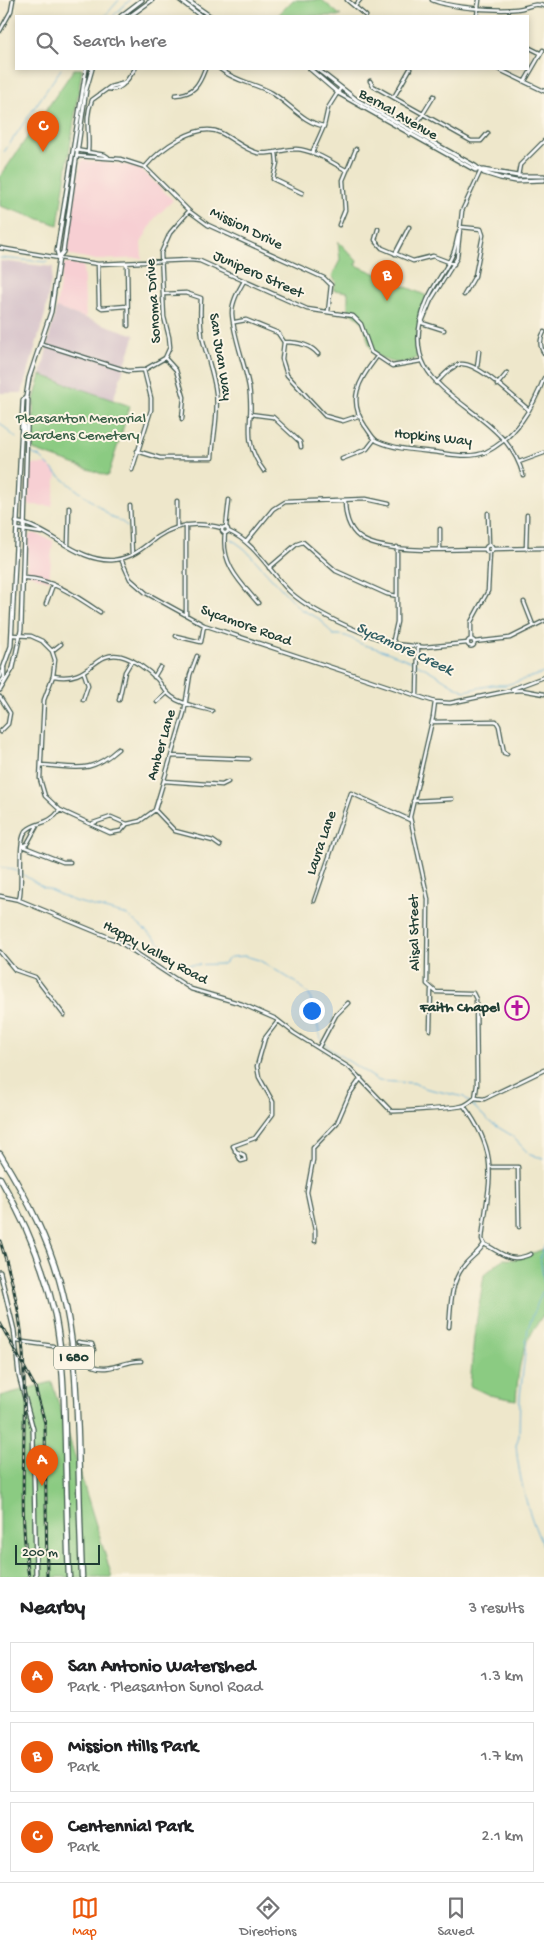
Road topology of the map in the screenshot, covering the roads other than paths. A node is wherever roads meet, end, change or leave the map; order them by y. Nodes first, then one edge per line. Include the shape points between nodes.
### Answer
1 (13, 0) edge
2 (142, 0) edge
3 (152, 0) edge
4 (180, 0) edge
5 (188, 0) edge
6 (347, 0) edge
7 (360, 0) edge
8 (432, 0) edge
9 (479, 0) edge
10 (544, 6) edge
11 (354, 7) junction
12 (478, 7) junction
13 (122, 15) edge
14 (131, 15) edge
15 (200, 15) edge
16 (209, 15) edge
17 (365, 15) edge
18 (478, 15) edge
19 (0, 31) edge
20 (529, 47) edge
21 (86, 70) edge
22 (92, 70) edge
23 (135, 70) edge
24 (205, 70) edge
25 (221, 70) edge
26 (311, 70) edge
27 (318, 70) edge
28 (409, 70) edge
29 (500, 70) edge
30 (370, 81) dead end
31 (525, 81) junction
32 (339, 91) junction
33 (544, 91) edge
34 (176, 95) dead end
35 (434, 96) dead end
36 (394, 97) junction
37 (422, 113) junction
38 (324, 126) junction
39 (413, 131) junction
40 (488, 133) dead end
41 (410, 136) junction
42 (544, 141) edge
43 (356, 148) dead end
44 (72, 150) junction
45 (78, 150) junction
46 (88, 152) junction
47 (276, 152) junction
48 (312, 153) junction
49 (71, 155) junction
50 (77, 156) junction
51 (108, 158) junction
52 (145, 167) junction
53 (346, 170) junction
54 (482, 170) junction
55 (518, 176) junction
56 (544, 176) edge
57 (544, 180) edge
58 (302, 193) dead end
59 (189, 211) junction
60 (339, 225) dead end
61 (409, 227) dead end
62 (460, 227) junction
63 (378, 229) dead end
64 (0, 248) edge
65 (395, 254) junction
66 (59, 258) junction
67 (161, 261) junction
68 (449, 262) junction
69 (127, 263) junction
70 (98, 264) junction
71 (454, 264) junction
72 (244, 281) junction
73 (164, 294) junction
74 (464, 295) dead end
75 (127, 306) junction
76 (328, 312) junction
77 (235, 322) junction
78 (422, 324) junction
79 (128, 326) dead end
80 (444, 330) dead end
81 (544, 332) edge
82 (284, 342) junction
83 (42, 344) junction
84 (479, 351) dead end
85 (544, 353) edge
86 (318, 354) dead end
87 (164, 358) junction
88 (376, 358) junction
89 (421, 361) junction
90 (477, 368) junction
91 (144, 370) junction
92 (507, 373) dead end
93 (544, 378) edge
94 (436, 383) junction
95 (498, 385) junction
96 (26, 397) junction
97 (529, 410) junction
98 (250, 414) junction
99 (23, 416) junction
100 (358, 416) junction
101 (182, 419) dead end
102 (505, 438) junction
103 (27, 440) junction
104 (374, 440) junction
105 (301, 447) dead end
106 (137, 451) junction
107 (544, 453) edge
108 (342, 459) dead end
109 (520, 462) junction
110 (132, 470) dead end
111 (264, 471) dead end
112 (522, 475) dead end
113 (229, 500) dead end
114 (345, 500) junction
115 (177, 502) dead end
116 (388, 504) dead end
117 (130, 506) dead end
118 (69, 507) dead end
119 (488, 513) dead end
120 (527, 515) dead end
121 (16, 522) junction
122 (24, 523) junction
123 (186, 525) junction
124 (177, 527) junction
125 (226, 527) junction
126 (15, 528) junction
127 (222, 528) junction
128 (440, 528) dead end
129 (24, 530) junction
130 (226, 532) junction
131 (42, 533) junction
132 (246, 542) junction
133 (489, 545) junction
134 (68, 546) junction
135 (397, 547) junction
136 (544, 548) edge
137 (440, 549) junction
138 (486, 549) junction
139 (493, 549) junction
140 (526, 549) junction
141 (490, 552) junction
142 (132, 555) junction
143 (121, 559) junction
144 (269, 568) junction
145 (22, 578) junction
146 (53, 585) junction
147 (397, 596) junction
148 (524, 602) dead end
149 (258, 603) dead end
150 (46, 604) dead end
151 (100, 612) dead end
152 (186, 615) junction
153 (544, 621) edge
154 (204, 625) junction
155 (533, 625) junction
156 (12, 635) junction
157 (20, 635) junction
158 (176, 636) dead end
159 (471, 640) junction
160 (392, 642) junction
161 (474, 642) junction
162 (468, 643) junction
163 (61, 644) dead end
164 (418, 647) junction
165 (52, 651) junction
166 (197, 656) dead end
167 (132, 660) junction
168 (160, 667) dead end
169 (4, 668) junction
170 (84, 673) junction
171 (0, 676) edge
172 (54, 676) junction
173 (154, 676) junction
174 (544, 677) edge
175 (0, 684) edge
176 (0, 690) edge
177 (508, 690) junction
178 (167, 693) junction
179 (544, 694) edge
180 (418, 695) junction
181 (0, 697) edge
182 (83, 700) dead end
183 (119, 700) dead end
184 (157, 702) dead end
185 (435, 702) junction
186 (186, 703) junction
187 (212, 710) dead end
188 (432, 722) junction
189 (0, 732) edge
190 (118, 749) dead end
191 (507, 754) dead end
192 (171, 756) junction
193 (249, 759) dead end
194 (41, 765) junction
195 (164, 781) junction
196 (228, 782) dead end
197 (452, 799) dead end
198 (413, 800) junction
199 (60, 810) junction
200 (155, 810) junction
201 (410, 820) junction
202 (93, 823) junction
203 (128, 824) junction
204 (37, 826) junction
205 (22, 846) junction
206 (220, 846) dead end
207 (70, 862) dead end
208 (0, 896) edge
209 (19, 900) junction
210 (314, 901) dead end
211 (0, 952) edge
212 (432, 990) junction
213 (348, 1003) dead end
214 (64, 1015) dead end
215 (278, 1020) junction
216 (430, 1030) dead end
217 (319, 1047) junction
218 (544, 1072) edge
219 (361, 1078) junction
220 (475, 1098) junction
221 (464, 1106) junction
222 (234, 1151) junction
223 (0, 1154) edge
224 (490, 1167) junction
225 (0, 1178) edge
226 (519, 1227) dead end
227 (315, 1241) dead end
228 (484, 1244) junction
229 (531, 1254) dead end
230 (0, 1272) edge
231 (449, 1328) dead end
232 (16, 1341) junction
233 (78, 1342) dead end
234 (52, 1346) tunnel mouth
235 (141, 1361) dead end
236 (36, 1577) edge
237 (69, 1577) edge
238 (82, 1577) edge

1 - 19 street
2 - 13 main road
3 - 14 main road
4 - 15 main road
5 - 16 main road
6 - 11 street
7 - 11 street
8 - 12 street
9 - 12 street
10 - 12 street via 533,4 517,9
11 - 17 street
12 - 18 street
20 - 31 street via 541,51
21 - 44 main road
22 - 45 main road
23 - 46 street via 125,83 95,96 90,104 86,130
24 - 34 street via 195,90
25 - 38 street via 234,79 270,92 307,120
26 - 32 main road, Bernal Avenue
27 - 32 main road, Bernal Avenue
28 - 36 street
29 - 31 street
30 - 36 street
31 - 33 street
32 - 38 street via 328,108
32 - 39 main road, Bernal Avenue
32 - 41 main road, Bernal Avenue
35 - 37 street
36 - 37 street
37 - 39 street
37 - 40 street via 471,141 481,141
38 - 48 street
39 - 41 street
39 - 54 main road, Bernal Avenue
41 - 54 main road, Bernal Avenue via 475,170
42 - 55 street via 520,165
43 - 53 street
44 - 45 street, Mission Drive
44 - 49 main road
45 - 46 street, Mission Drive
45 - 50 main road
46 - 51 street, Mission Drive
47 - 48 street via 299,149
47 - 52 street via 251,151 220,132 207,130 161,149
47 - 58 street via 273,179
48 - 53 street
49 - 50 street, Mission Drive
49 - 66 main road via 57,251
50 - 51 street, Mission Drive
50 - 66 main road via 63,252
51 - 52 street, Mission Drive
52 - 59 street, Mission Drive
53 - 60 street via 343,180 345,210
54 - 55 main road, Bernal Avenue
54 - 57 main road, Bernal Avenue via 484,174 516,181
54 - 62 street via 464,206
55 - 56 main road, Bernal Avenue
59 - 67 street, Sonoma Drive via 162,246
59 - 76 street, Mission Drive via 208,225 324,278 331,285
61 - 65 street
62 - 68 street
62 - 71 street via 459,250
62 - 74 street via 481,229 482,235 475,276
63 - 65 street via 375,235 378,245
64 - 66 street, Junipero Street
65 - 68 street via 413,261 434,256
66 - 70 street, Junipero Street
66 - 83 main road
67 - 69 street, Junipero Street
67 - 72 street, Junipero Street via 200,262
67 - 73 street, Sonoma Drive
68 - 71 street
68 - 78 street via 426,303
69 - 70 street, Junipero Street
69 - 75 street
70 - 75 street via 100,306
71 - 78 street via 431,300
72 - 76 street, Junipero Street via 307,309
72 - 77 street via 235,297 232,312
73 - 87 street, Sonoma Drive via 164,317 170,345
73 - 106 street, San Juan Way via 186,293 201,298 202,336 216,391 212,458 160,458
75 - 79 street
76 - 88 street, Junipero Street via 347,314 358,320
77 - 82 street via 246,320 278,333
77 - 98 street via 250,389
78 - 80 street
78 - 89 street via 419,339
81 - 85 street via 540,348
82 - 86 street via 304,345
82 - 100 street via 282,359 288,376 325,416 342,421
83 - 91 street via 128,371
83 - 96 main road
84 - 90 street
87 - 91 street, Sonoma Drive
87 - 101 street via 176,370 184,397
88 - 89 street via 392,366
88 - 100 street via 358,386
89 - 94 street
90 - 94 street via 463,364 452,367
90 - 95 street
91 - 106 street via 151,410
92 - 95 street
93 - 97 street, Hopkins Way
94 - 102 street
95 - 97 street
96 - 99 main road
96 - 103 main road
97 - 102 street, Hopkins Way
98 - 105 street via 273,417 300,442
98 - 111 street via 248,432 254,457
99 - 103 main road via 24,438
99 - 121 main road
100 - 104 street, Hopkins Way
102 - 104 street, Hopkins Way via 488,451 464,456 392,447
102 - 109 street
103 - 122 main road
104 - 108 street via 367,449
106 - 110 street
107 - 109 street
109 - 112 street
113 - 125 street
114 - 116 street
114 - 132 street via 284,502 273,509
114 - 135 street via 349,522 359,536 378,545
115 - 124 street
117 - 142 street
118 - 134 street
119 - 133 street
120 - 140 street
121 - 122 street
121 - 126 main road
122 - 129 main road
122 - 131 street
123 - 124 street
123 - 127 street
123 - 152 street
124 - 142 street
125 - 127 street
125 - 130 street
126 - 129 street
126 - 156 main road
127 - 130 street
128 - 137 street
129 - 131 street
129 - 145 main road
130 - 132 street
130 - 149 street via 223,545 230,569
131 - 134 street
132 - 144 street
133 - 138 street
133 - 139 street
134 - 143 street via 103,560
135 - 137 street
135 - 147 street
136 - 140 street
137 - 138 street
138 - 141 street
139 - 140 street
139 - 141 street
141 - 159 street via 488,590 471,622
142 - 143 street
143 - 152 street, Sycamore Road via 130,579
144 - 147 street via 303,542 336,571
144 - 160 street via 307,605
145 - 146 street via 40,578
145 - 157 main road
146 - 150 street
146 - 151 street
147 - 160 street via 397,622
148 - 155 street
152 - 154 street, Sycamore Road
153 - 155 street
154 - 158 street via 201,642
154 - 180 street, Sycamore Road
155 - 161 street via 510,638
156 - 157 street
156 - 169 main road
157 - 165 street via 42,640
157 - 176 main road via 12,668
159 - 161 street
159 - 162 street
160 - 164 street
161 - 162 street via 471,646
162 - 164 street
163 - 165 street
164 - 180 street
165 - 172 street
166 - 186 street, Amber Lane
167 - 170 street via 107,657
167 - 173 street
167 - 183 street via 125,672
168 - 173 street
169 - 171 main road
169 - 175 street
170 - 172 street via 71,678
170 - 182 street via 88,686
172 - 194 street via 44,700
173 - 178 street
174 - 177 street
177 - 179 street
177 - 185 street via 450,704
178 - 184 street
178 - 186 street
180 - 185 street, Sycamore Road
181 - 189 street via 10,713 8,724
185 - 188 street, Alisal Street
186 - 187 street
186 - 192 street, Amber Lane
188 - 191 street via 496,721 504,753
188 - 198 street, Alisal Street
190 - 194 street via 102,764 88,768
192 - 193 street
192 - 195 street, Amber Lane
194 - 199 street via 40,779 45,796
195 - 196 street via 222,785
195 - 200 street, Amber Lane
197 - 198 street
198 - 201 street, Alisal Street
199 - 202 street
199 - 204 street via 53,818
200 - 203 street via 140,821
200 - 206 street via 175,831 213,841
201 - 210 street, Laura Lane via 351,793
201 - 212 street, Alisal Street via 428,899 427,978
202 - 203 street via 111,817
202 - 203 street via 110,834 121,831
204 - 205 street via 27,844
204 - 205 street via 27,830
205 - 207 street
205 - 209 street
208 - 209 street, Happy Valley Road
209 - 215 street, Happy Valley Road via 118,941 191,989 242,1004
211 - 214 street via 15,970 36,977
212 - 216 street
212 - 220 street, Alisal Street via 473,993 476,999
213 - 217 street via 336,1015
215 - 217 street, Happy Valley Road
215 - 222 street via 265,1038 257,1066 273,1102 273,1114 255,1138 233,1144
217 - 219 street, Happy Valley Road
218 - 220 street via 484,1099
219 - 221 street, Happy Valley Road via 387,1108 395,1112
219 - 227 street via 349,1095 337,1123 312,1148 307,1192
220 - 221 street, Happy Valley Road
221 - 224 street via 487,1147
222 - 222 street via 241,1161 245,1160 244,1156
223 - 238 highway, I 680 via 41,1229 68,1313 76,1375
224 - 226 street via 518,1166
224 - 228 street
225 - 237 highway, I 680 via 37,1254 59,1337 64,1396
228 - 229 street via 502,1255 517,1259
228 - 231 street via 456,1276
230 - 232 main road
232 - 234 street
232 - 236 main road via 19,1376 34,1438
233 - 235 street via 92,1344 94,1350 90,1360 93,1366 120,1366

